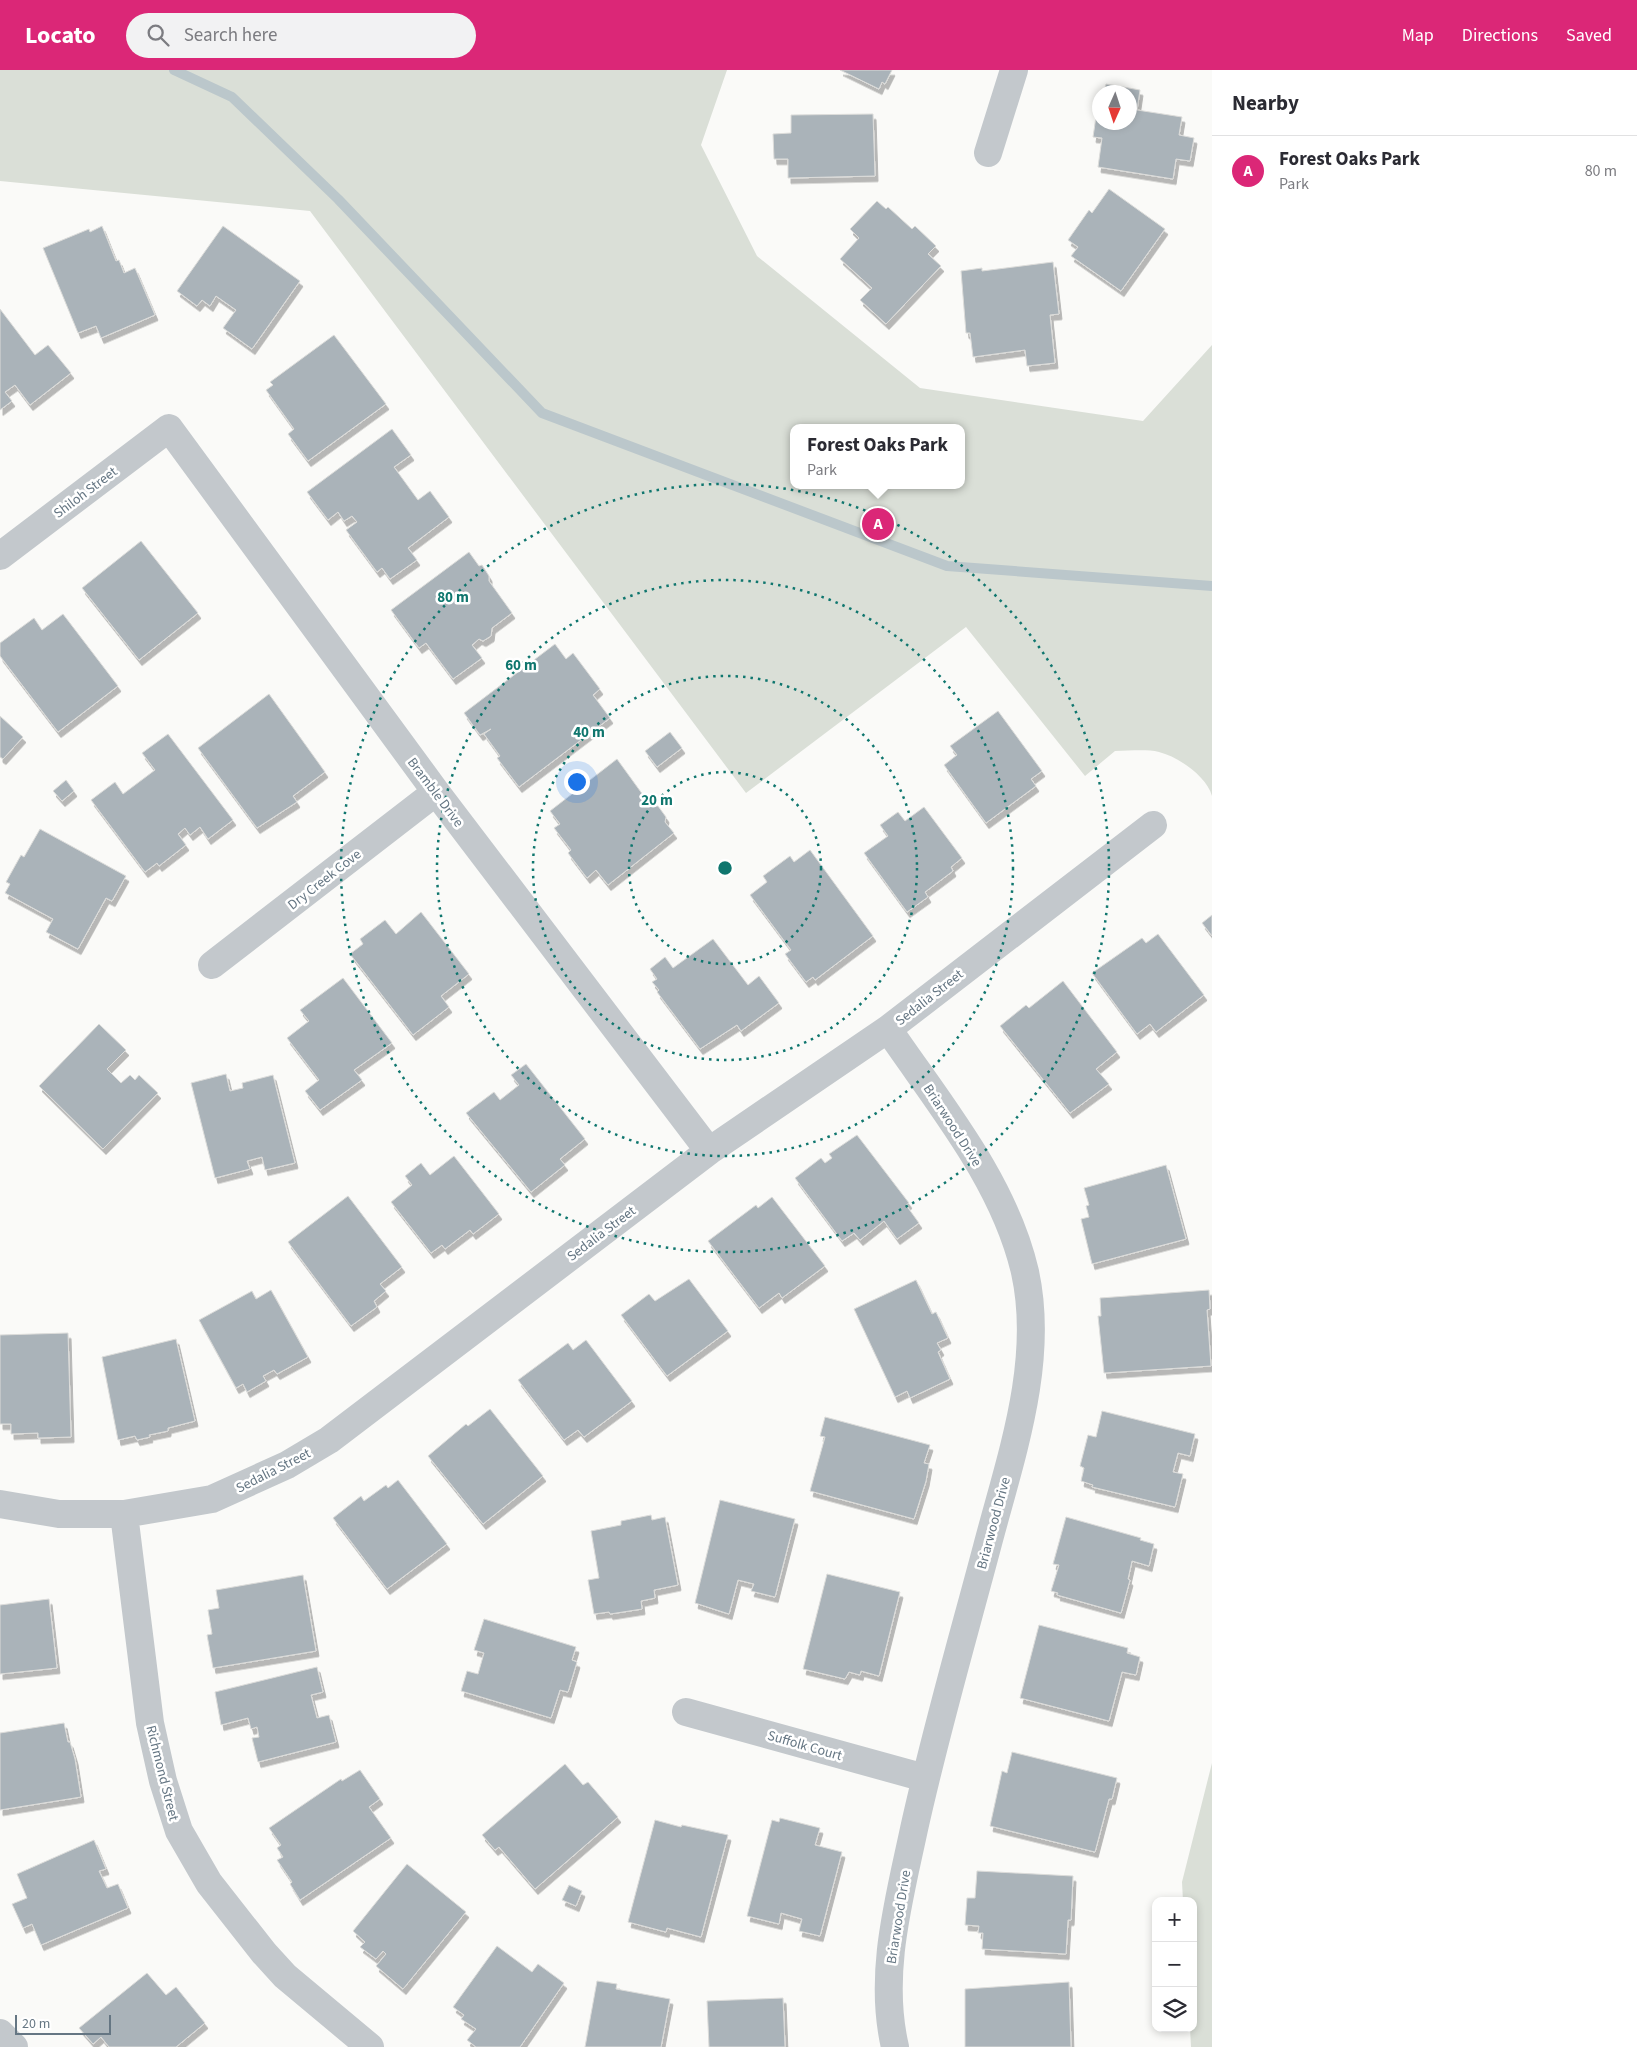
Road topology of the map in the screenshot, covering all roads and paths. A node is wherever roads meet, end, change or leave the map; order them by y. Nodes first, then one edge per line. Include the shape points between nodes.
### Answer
1 (1014, 70) edge
2 (988, 153) dead end
3 (169, 428) joint
4 (0, 556) edge
5 (436, 792) junction
6 (1153, 825) dead end
7 (212, 965) dead end
8 (888, 1029) junction
9 (709, 1151) junction
10 (0, 1504) edge
11 (124, 1514) junction
12 (686, 1712) dead end
13 (925, 1778) junction
14 (0, 2033) edge
15 (14, 2047) edge
16 (370, 2047) edge
17 (895, 2047) edge

1 - 2 street
3 - 4 street, Shiloh Street
3 - 5 street, Bramble Drive
5 - 7 street, Dry Creek Cove
5 - 9 street, Bramble Drive
6 - 8 street, Sedalia Street
8 - 9 street, Sedalia Street
8 - 13 street, Briarwood Drive via 970,1149 995,1194 1024,1271 1030,1311 1029,1351 1017,1433
9 - 11 street, Sedalia Street via 329,1440 287,1465 212,1499
10 - 11 street, Sedalia Street via 59,1514
11 - 16 street, Richmond Street via 150,1723 179,1832 209,1883 264,1953 285,1976
12 - 13 street, Suffolk Court
13 - 17 street, Briarwood Drive via 890,1951 889,1994
14 - 15 street

